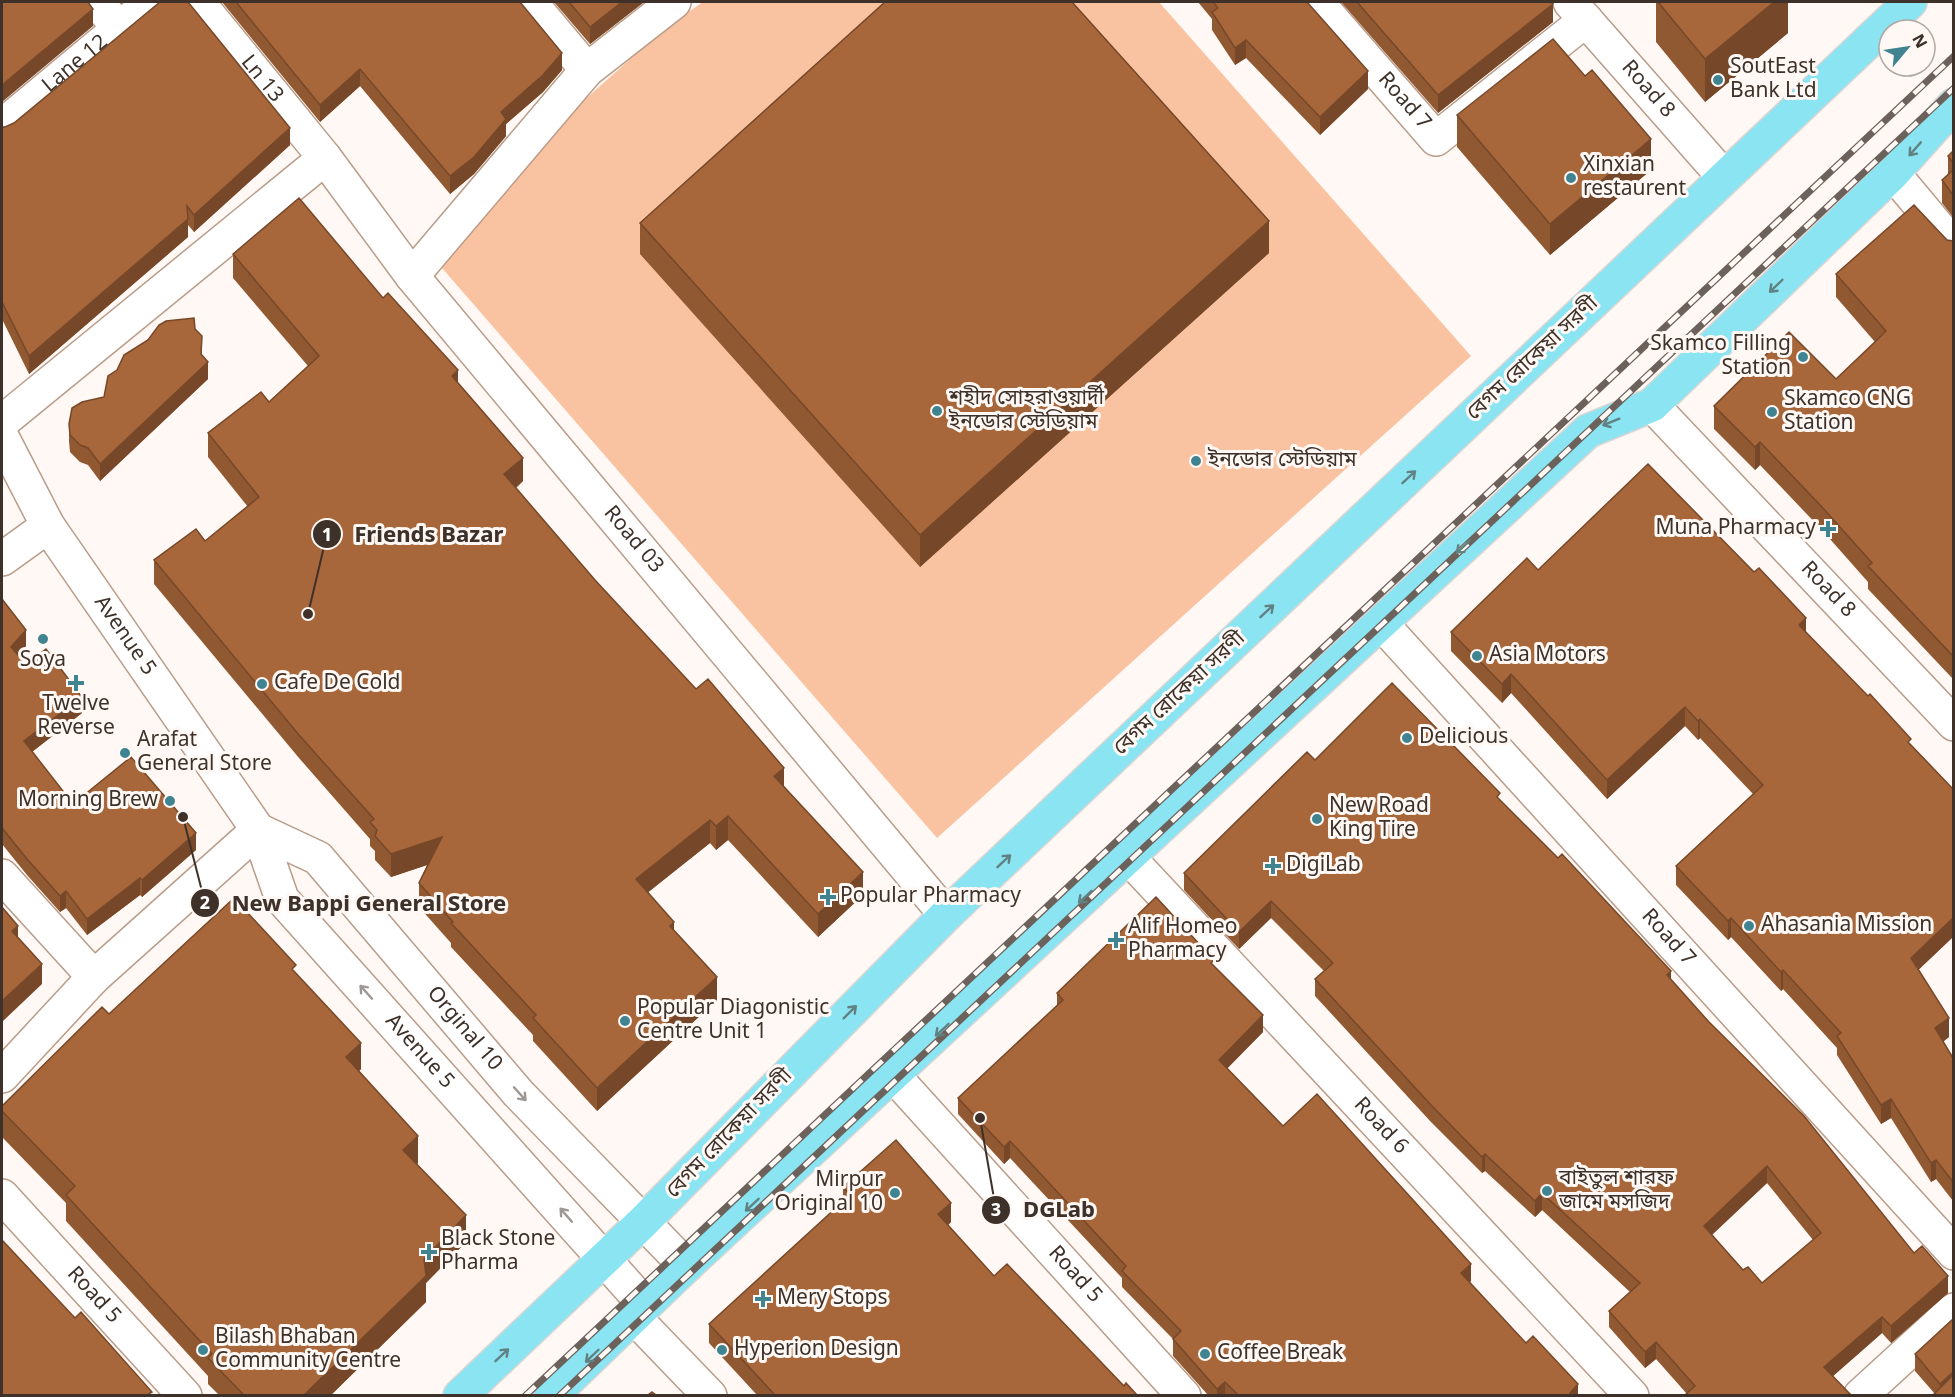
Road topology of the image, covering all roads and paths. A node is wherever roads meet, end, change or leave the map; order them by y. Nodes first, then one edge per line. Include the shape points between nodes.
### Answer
1 (97, 2) edge
2 (151, 2) edge
3 (198, 2) edge
4 (530, 2) edge
5 (674, 2) edge
6 (1317, 2) edge
7 (1910, 2) edge
8 (1578, 11) edge
9 (119, 28) junction
10 (587, 70) junction
11 (1953, 105) edge
12 (2, 126) edge
13 (325, 158) junction
14 (1893, 173) junction
15 (1724, 177) junction
16 (1953, 246) edge
17 (412, 276) junction
18 (1652, 405) junction
19 (2, 422) edge
20 (2, 437) edge
21 (48, 526) junction
22 (2, 560) edge
23 (1381, 623) junction
24 (1953, 724) edge
25 (258, 830) junction
26 (1128, 857) junction
27 (2, 876) edge
28 (946, 915) junction
29 (94, 977) junction
30 (893, 1075) junction
31 (2, 1076) edge
32 (2, 1197) edge
33 (643, 1222) junction
34 (1953, 1252) edge
35 (604, 1259) junction
36 (686, 1266) junction
37 (639, 1310) junction
38 (1950, 1319) edge
39 (185, 1395) edge
40 (460, 1395) edge
41 (551, 1395) edge
42 (710, 1395) edge
43 (1184, 1395) edge
44 (1632, 1395) edge
45 (1860, 1395) edge

1 - 9 street
2 - 9 street, Lane 12
3 - 13 street, Ln 13
4 - 10 street
5 - 10 street
6 - 8 street, Road 7 via 1437,139
7 - 15 main road, বেগম রোকেয়া সরণী
8 - 15 street, Road 8
9 - 12 street, Lane 12
10 - 17 street
11 -> 14 main road
13 - 17 street, Road 03
13 - 19 street
14 - 16 street
14 -> 18 main road
28 -> 15 main road, বেগম রোকেয়া সরণী
17 - 28 street, Road 03
18 -> 23 main road via 1588,431
18 - 24 street, Road 8
20 - 21 street, Avenue 5
21 - 22 street
21 - 25 street, Avenue 5
23 - 26 main road
23 - 34 street, Road 7
25 - 29 street
25 -> 33 street, Orginal 10 via 318,858 518,1093
35 -> 25 street, Avenue 5 via 282,899
26 -> 30 main road
26 - 44 street, Road 6
27 - 29 street
33 -> 28 main road, বেগম রোকেয়া সরণী
29 - 31 street
30 -> 36 main road
30 - 43 street, Road 5
32 - 39 street, Road 5
33 - 35 main road, বেগম রোকেয়া সরণী
33 - 36 street, Orginal 10
35 - 37 street, Avenue 5
40 -> 35 main road, বেগম রোকেয়া সরণী
36 - 37 main road
37 -> 41 main road
37 - 42 street, Avenue 5
38 - 45 street

